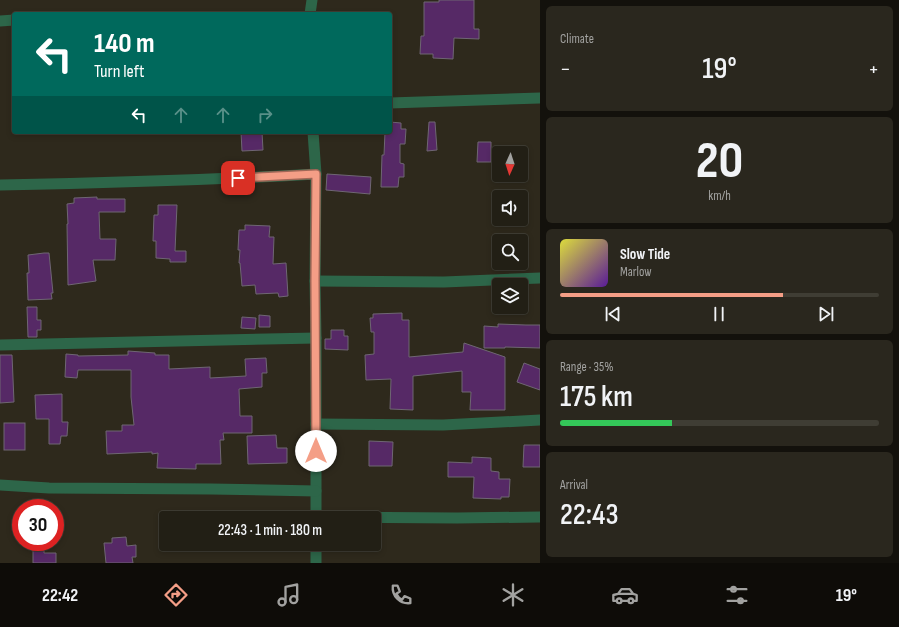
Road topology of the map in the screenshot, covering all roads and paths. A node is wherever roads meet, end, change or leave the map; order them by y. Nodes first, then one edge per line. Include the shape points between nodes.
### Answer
1 (312, 0) edge
2 (310, 12) edge
3 (0, 20) edge
4 (12, 20) edge
5 (540, 98) edge
6 (392, 103) edge
7 (313, 134) edge
8 (316, 174) junction
9 (0, 185) edge
10 (540, 278) edge
11 (315, 281) junction
12 (316, 338) junction
13 (0, 344) edge
14 (540, 420) edge
15 (316, 424) junction
16 (0, 485) edge
17 (316, 491) junction
18 (316, 511) edge
19 (381, 517) edge
20 (540, 517) edge
21 (316, 551) edge
22 (316, 563) edge

1 - 2 street
3 - 4 street
5 - 6 street
7 - 8 street
8 - 9 street
8 - 11 street
10 - 11 street via 444,282
11 - 12 street
12 - 13 street
12 - 15 street
14 - 15 street via 443,425
15 - 17 street
16 - 17 street via 49,488
17 - 18 street
19 - 20 street
21 - 22 street

